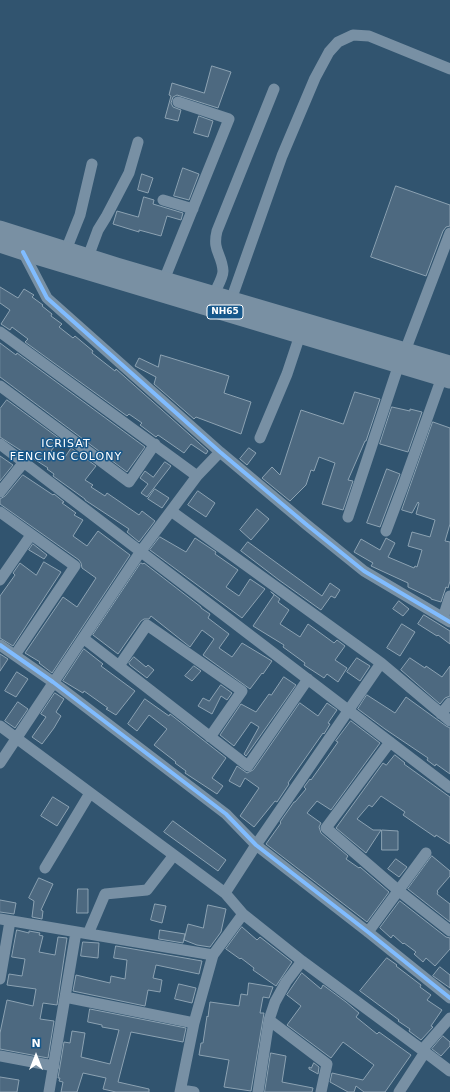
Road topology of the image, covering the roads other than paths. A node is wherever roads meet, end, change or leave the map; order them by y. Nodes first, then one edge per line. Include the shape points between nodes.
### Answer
1 (450, 69) edge
2 (274, 89) dead end
3 (178, 102) dead end
4 (138, 142) dead end
5 (92, 164) dead end
6 (163, 200) dead end
7 (193, 209) junction
8 (0, 229) edge
9 (450, 233) edge
10 (0, 244) edge
11 (66, 250) junction
12 (23, 252) junction
13 (88, 257) junction
14 (221, 264) junction
15 (241, 271) junction
16 (164, 280) junction
17 (214, 294) junction
18 (231, 300) junction
19 (277, 320) junction
20 (0, 332) edge
21 (300, 335) junction
22 (402, 358) junction
23 (447, 374) edge
24 (0, 386) edge
25 (260, 438) dead end
26 (0, 444) edge
27 (155, 444) junction
28 (220, 452) junction
29 (24, 462) junction
30 (197, 476) junction
31 (0, 492) edge
32 (171, 511) junction
33 (0, 512) edge
34 (348, 517) dead end
35 (386, 531) dead end
36 (31, 535) junction
37 (141, 551) junction
38 (0, 580) edge
39 (450, 596) edge
40 (446, 620) edge
41 (83, 638) junction
42 (0, 645) edge
43 (15, 655) junction
44 (381, 663) junction
45 (119, 666) junction
46 (308, 679) junction
47 (53, 682) junction
48 (450, 703) edge
49 (348, 710) junction
50 (446, 717) edge
51 (0, 726) edge
52 (210, 736) junction
53 (17, 738) junction
54 (390, 742) junction
55 (0, 763) edge
56 (450, 788) edge
57 (90, 793) junction
58 (256, 846) junction
59 (426, 853) dead end
60 (174, 855) junction
61 (45, 868) dead end
62 (399, 892) junction
63 (225, 893) junction
64 (243, 914) junction
65 (5, 920) edge
66 (450, 931) edge
67 (76, 932) junction
68 (368, 932) junction
69 (88, 934) junction
70 (213, 955) junction
71 (302, 961) junction
72 (0, 979) edge
73 (65, 997) junction
74 (450, 998) edge
75 (450, 1018) edge
76 (269, 1020) junction
77 (194, 1023) junction
78 (424, 1051) junction
79 (0, 1056) edge
80 (54, 1066) junction
81 (450, 1071) edge
82 (180, 1091) edge
83 (49, 1092) edge
84 (194, 1092) edge
85 (258, 1092) edge
86 (321, 1092) edge
87 (399, 1092) edge

1 - 15 street via 370,36 353,35 338,42 329,52 315,78 282,156
2 - 14 street via 217,231 215,239
3 - 7 street via 229,119
4 - 13 street via 129,173 98,230
5 - 11 street via 80,215
6 - 7 street
7 - 16 street
8 - 11 highway, NH65
9 - 22 street
10 - 12 highway, NH65
11 - 13 highway, NH65
12 - 19 highway, NH65
12 - 28 street via 47,298
13 - 16 highway, NH65
14 - 15 street
14 - 17 street via 223,275
15 - 18 street
16 - 17 highway, NH65
17 - 18 highway, NH65
18 - 19 highway, NH65
19 - 21 highway, NH65
19 - 22 highway, NH65
20 - 27 street
21 - 22 highway, NH65
21 - 25 street via 287,374
22 - 23 highway, NH65
22 - 34 street
23 - 35 street
24 - 27 street via 129,482
26 - 29 street
27 - 30 street
28 - 30 street
28 - 40 street via 364,571
29 - 31 street
29 - 37 street
30 - 32 street
32 - 37 street
32 - 44 street
33 - 36 street
36 - 38 street
36 - 43 street via 75,566
37 - 41 street
37 - 46 street
39 - 40 street
41 - 45 street
41 - 47 street
42 - 43 street
43 - 47 street
44 - 49 street
44 - 50 street
45 - 52 street
45 - 52 street via 147,625 242,691
46 - 49 street
46 - 52 street via 248,766
47 - 53 street
47 - 58 street via 226,814
48 - 50 street
49 - 54 street
49 - 58 street
51 - 53 street
53 - 55 street
53 - 57 street
54 - 56 street
54 - 62 street via 326,828
57 - 60 street
57 - 61 street
58 - 63 street
58 - 68 street
59 - 62 street
60 - 63 street
60 - 69 street via 147,890 105,894
62 - 66 street
62 - 68 street
63 - 64 street
64 - 70 street
64 - 71 street
65 - 67 street
65 - 72 street
67 - 69 street
67 - 73 street
68 - 74 street
69 - 70 street
70 - 77 street
71 - 76 street via 286,982
71 - 78 street
73 - 77 street
73 - 80 street
75 - 78 street
76 - 85 street
76 - 86 street via 327,1064
77 - 82 street
78 - 81 street
78 - 87 street
79 - 80 street
80 - 83 street
82 - 84 street

